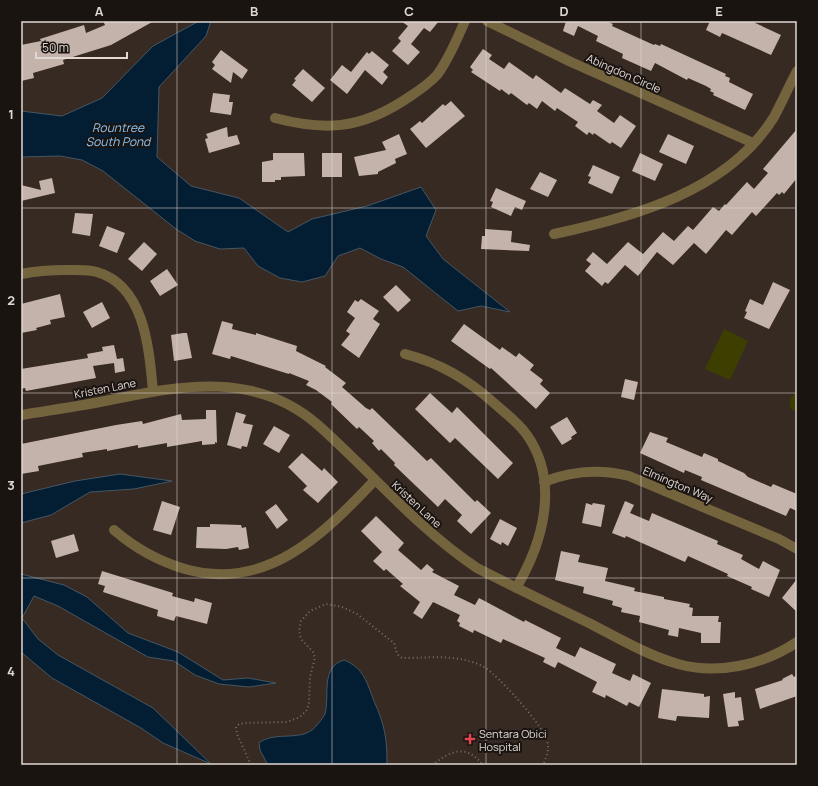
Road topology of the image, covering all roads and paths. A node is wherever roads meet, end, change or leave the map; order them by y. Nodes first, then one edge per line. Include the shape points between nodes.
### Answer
1 (465, 21) edge
2 (487, 21) edge
3 (797, 70) edge
4 (276, 118) dead end
5 (753, 143) junction
6 (554, 234) dead end
7 (21, 274) edge
8 (405, 354) dead end
9 (153, 390) junction
10 (21, 415) edge
11 (374, 481) junction
12 (544, 482) junction
13 (114, 530) dead end
14 (797, 549) edge
15 (516, 588) junction
16 (797, 642) edge
17 (251, 765) edge
18 (432, 765) edge
19 (483, 765) edge
20 (543, 765) edge

1 - 4 street via 437,75 417,92 388,110 361,121 327,126 303,125
2 - 5 street, Abingdon Circle via 578,65
3 - 5 street via 773,117
5 - 6 street via 701,185 664,202 625,216
7 - 9 street via 51,270 90,271 109,277 120,285 136,306 150,362
8 - 12 street via 440,365 460,376 479,389 516,422 536,452 543,469
9 - 10 street, Kristen Lane via 111,400
9 - 11 street, Kristen Lane via 235,387 277,399 300,411 317,424
11 - 13 street via 352,505 306,543 272,565 254,571 217,575 168,564 146,554
11 - 15 street, Kristen Lane via 454,553
12 - 14 street, Elmington Way via 576,473 595,471 629,476
12 - 15 street via 541,533 527,569
15 - 16 street, Kristen Lane via 656,656 693,667 712,669 752,663 772,656
17 - 20 path via 236,727 245,723 288,722 300,718 307,710 310,677 315,658 301,638 299,630 301,621 310,610 326,604 342,606 357,614 394,643 397,654 402,658 456,658 481,665 494,674 520,703 547,741 548,751
18 - 19 path via 452,753 464,751 476,756

